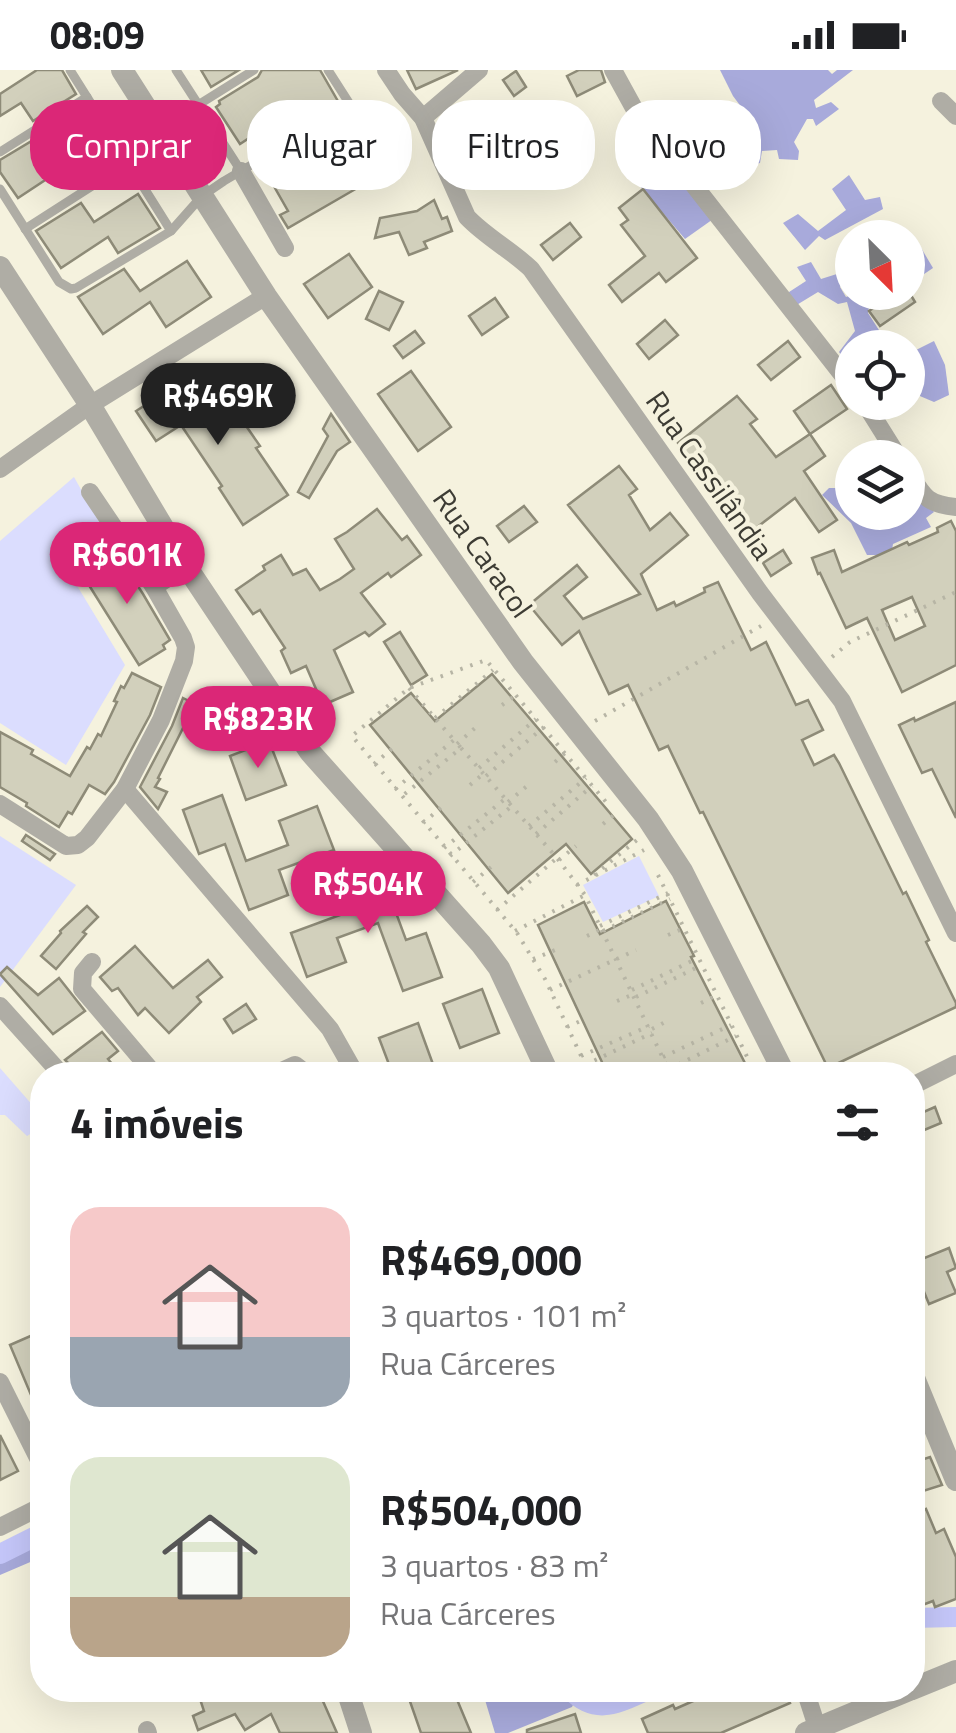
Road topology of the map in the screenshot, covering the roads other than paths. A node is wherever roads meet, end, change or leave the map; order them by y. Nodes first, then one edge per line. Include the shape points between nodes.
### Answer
1 (70, 70) edge
2 (122, 70) edge
3 (176, 70) edge
4 (254, 70) edge
5 (328, 70) edge
6 (479, 70) edge
7 (613, 70) edge
8 (387, 71) edge
9 (87, 97) junction
10 (89, 100) edge
11 (195, 100) edge
12 (206, 100) edge
13 (347, 100) edge
14 (941, 102) dead end
15 (956, 116) edge
16 (423, 118) junction
17 (227, 150) edge
18 (0, 152) edge
19 (247, 167) edge
20 (241, 171) junction
21 (0, 189) edge
22 (86, 190) edge
23 (145, 190) edge
24 (202, 196) junction
25 (25, 229) junction
26 (171, 230) junction
27 (285, 248) dead end
28 (0, 268) edge
29 (266, 296) junction
30 (835, 365) edge
31 (90, 405) junction
32 (0, 469) edge
33 (90, 492) dead end
34 (925, 496) edge
35 (956, 507) edge
36 (186, 566) junction
37 (154, 587) junction
38 (124, 789) junction
39 (0, 804) edge
40 (956, 933) edge
41 (92, 962) dead end
42 (0, 1006) edge
43 (50, 1062) edge
44 (144, 1062) edge
45 (350, 1062) edge
46 (543, 1062) edge
47 (778, 1062) edge
48 (956, 1064) edge
49 (925, 1080) edge
50 (0, 1382) edge
51 (925, 1405) edge
52 (30, 1442) edge
53 (956, 1480) edge
54 (30, 1512) edge
55 (0, 1526) edge
56 (956, 1672) edge
57 (925, 1684) edge
58 (350, 1702) edge
59 (808, 1702) edge
60 (881, 1702) edge
61 (814, 1731) edge
62 (362, 1733) edge

1 - 9 lane
2 - 24 street, Rua Caracol
3 - 11 lane
4 - 12 lane
5 - 13 lane
6 - 16 street
7 - 30 street via 636,110
8 - 16 street, Rua Cassilândia
9 - 10 lane
9 - 18 lane
14 - 15 street
16 - 40 street, Rua Cassilândia via 467,217 531,269 842,702
17 - 20 lane
19 - 20 lane
20 - 24 lane
20 - 27 street
21 - 25 lane
22 - 25 lane
23 - 26 lane
24 - 26 lane
24 - 29 street, Rua Caracol
25 - 26 lane via 59,282 71,289
28 - 31 street
29 - 31 street
29 - 47 street, Rua Caracol via 523,662 648,819 682,871
31 - 32 street
31 - 36 street
33 - 37 street
34 - 35 street via 938,506
36 - 37 street
36 - 46 street via 310,752 499,968
37 - 38 street via 186,648 161,720
38 - 39 street via 78,845 66,846
38 - 45 street via 321,1018
41 - 44 street via 82,972 82,988
42 - 43 street
48 - 49 street
50 - 52 street
51 - 53 street
54 - 55 street
56 - 57 street
58 - 62 street
59 - 61 street
60 - 61 street

